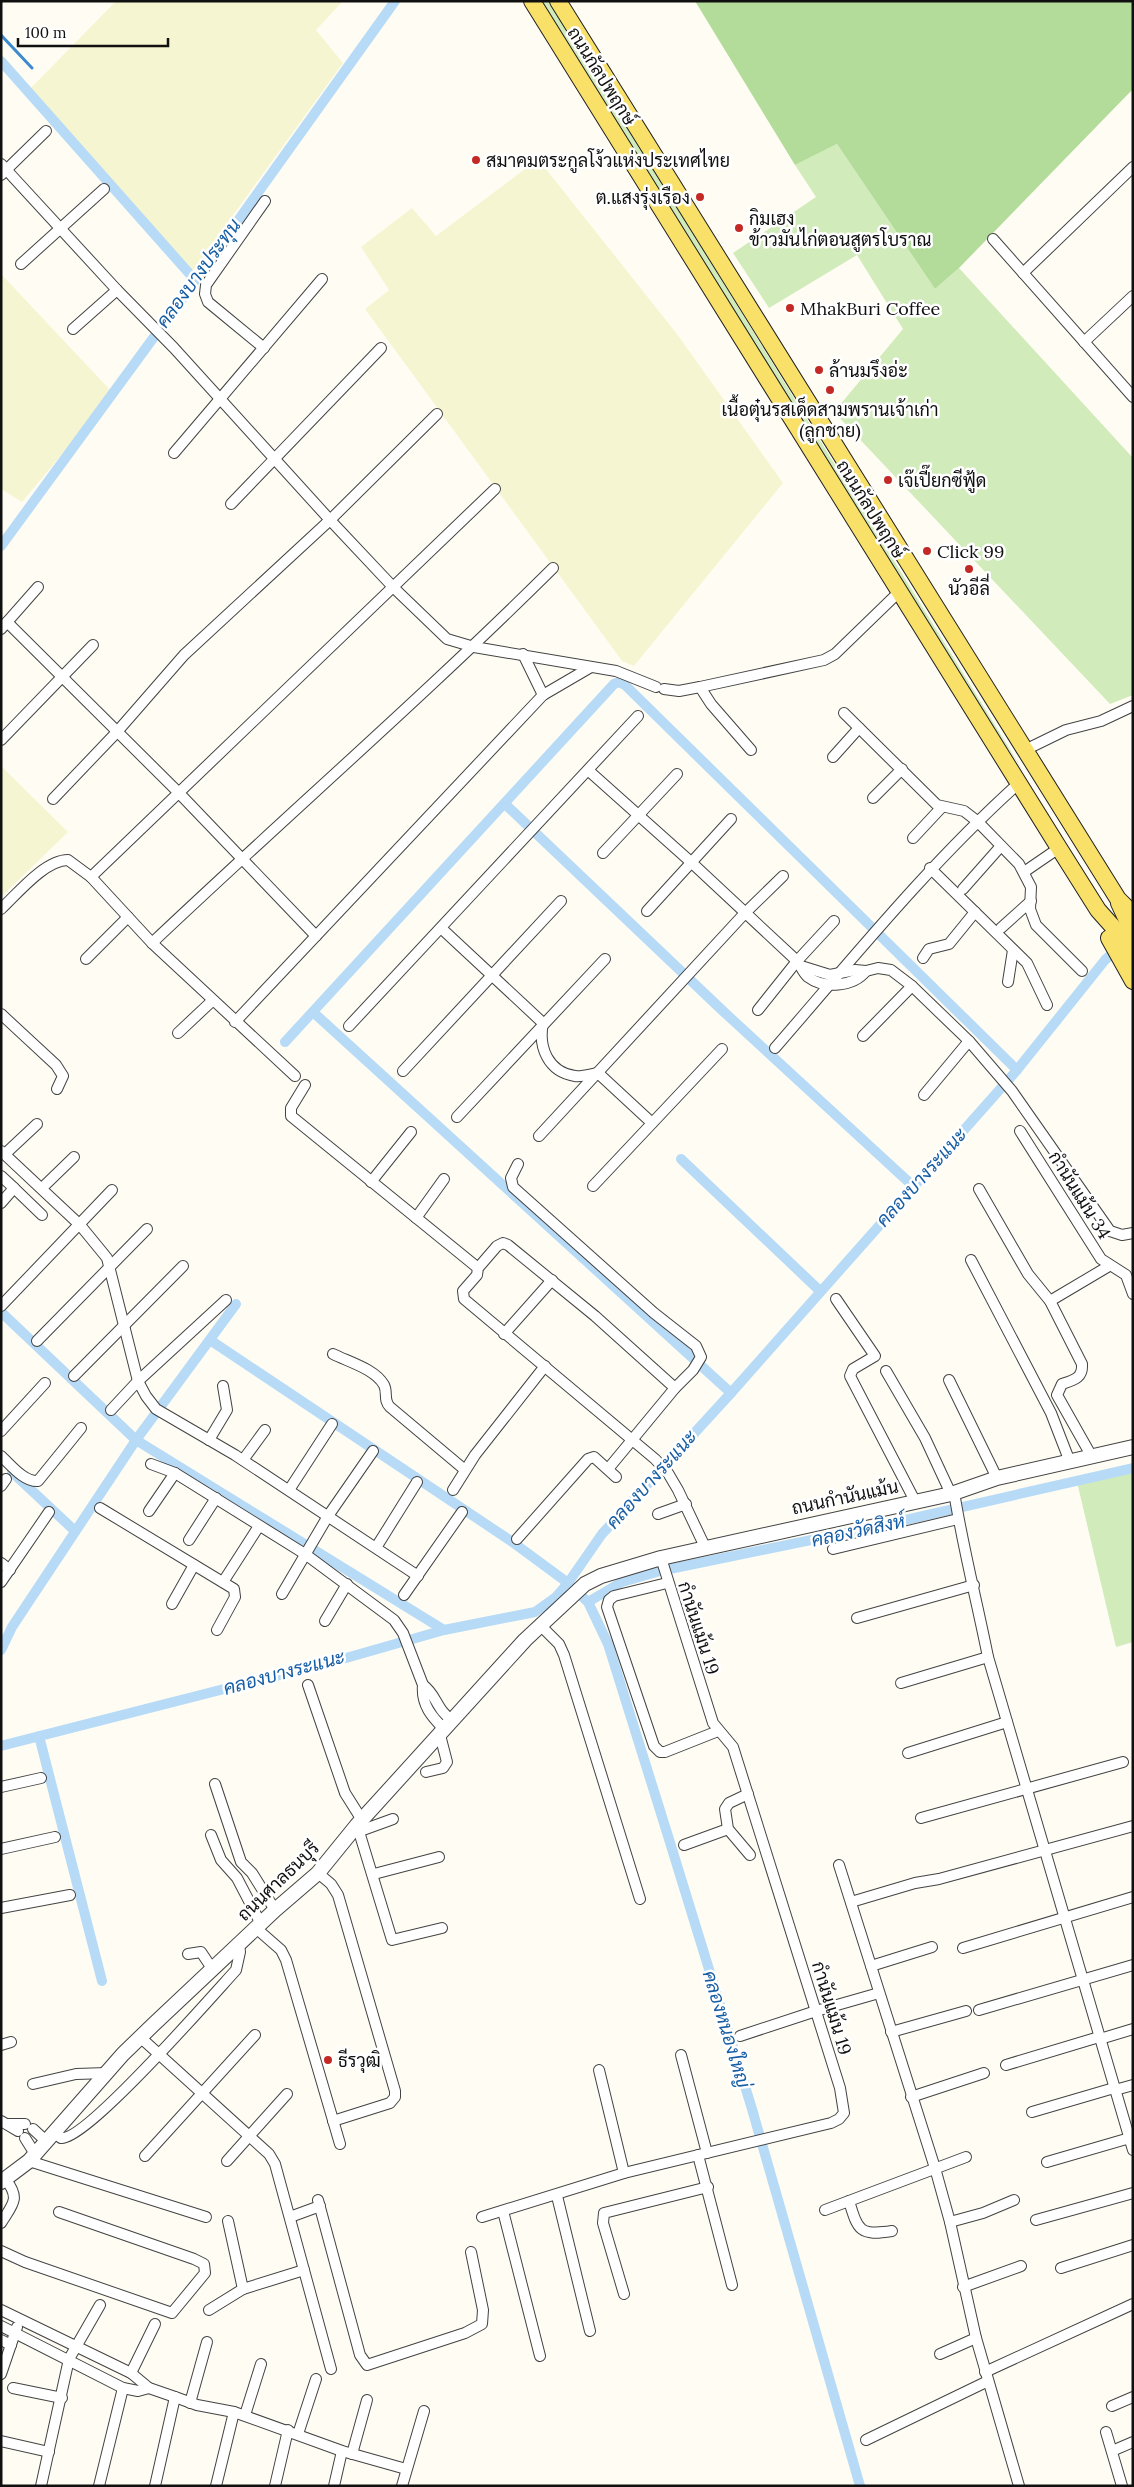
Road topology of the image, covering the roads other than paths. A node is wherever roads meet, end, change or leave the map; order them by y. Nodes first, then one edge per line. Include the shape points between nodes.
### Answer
1 (532, 1) edge
2 (558, 1) edge
3 (46, 130) dead end
4 (1132, 167) edge
5 (3, 169) edge
6 (104, 189) dead end
7 (265, 201) dead end
8 (62, 228) junction
9 (993, 239) dead end
10 (21, 264) dead end
11 (1023, 273) junction
12 (322, 279) dead end
13 (118, 290) junction
14 (1133, 296) edge
15 (74, 329) dead end
16 (1084, 342) junction
17 (264, 348) junction
18 (381, 348) dead end
19 (1133, 397) edge
20 (220, 400) junction
21 (437, 414) dead end
22 (174, 453) dead end
23 (274, 459) junction
24 (495, 490) dead end
25 (231, 504) dead end
26 (330, 520) junction
27 (553, 568) dead end
28 (38, 587) dead end
29 (394, 588) junction
30 (899, 592) junction
31 (4, 626) edge
32 (92, 645) dead end
33 (474, 647) junction
34 (523, 654) junction
35 (591, 667) junction
36 (62, 675) junction
37 (700, 687) junction
38 (543, 695) junction
39 (1133, 706) edge
40 (844, 713) dead end
41 (638, 716) dead end
42 (859, 728) junction
43 (116, 733) junction
44 (1, 740) edge
45 (751, 750) dead end
46 (1025, 750) junction
47 (833, 757) dead end
48 (902, 769) junction
49 (589, 770) junction
50 (677, 774) dead end
51 (1019, 783) junction
52 (178, 792) junction
53 (873, 798) dead end
54 (53, 799) dead end
55 (941, 808) junction
56 (639, 815) junction
57 (731, 819) dead end
58 (977, 821) junction
59 (913, 838) dead end
60 (1001, 846) junction
61 (1059, 848) junction
62 (603, 853) dead end
63 (241, 858) junction
64 (692, 863) junction
65 (930, 868) junction
66 (1024, 872) junction
67 (783, 876) dead end
68 (91, 877) junction
69 (963, 889) dead end
70 (561, 900) dead end
71 (1031, 900) junction
72 (1, 909) edge
73 (647, 911) dead end
74 (975, 912) junction
75 (745, 913) junction
76 (128, 917) junction
77 (834, 921) dead end
78 (441, 928) junction
79 (1001, 928) dead end
80 (316, 936) junction
81 (1127, 942) edge
82 (152, 943) junction
83 (1013, 950) junction
84 (923, 958) dead end
85 (86, 960) dead end
86 (604, 960) dead end
87 (799, 964) junction
88 (866, 971) junction
89 (1082, 971) dead end
90 (492, 974) junction
91 (838, 975) junction
92 (1133, 981) edge
93 (1008, 982) dead end
94 (830, 985) junction
95 (912, 986) junction
96 (212, 1001) junction
97 (1047, 1005) dead end
98 (758, 1010) dead end
99 (1, 1014) edge
100 (235, 1022) junction
101 (543, 1023) junction
102 (348, 1026) dead end
103 (178, 1033) dead end
104 (863, 1036) dead end
105 (969, 1041) junction
106 (775, 1048) dead end
107 (722, 1049) dead end
108 (403, 1071) dead end
109 (598, 1073) junction
110 (295, 1076) dead end
111 (305, 1085) dead end
112 (58, 1088) dead end
113 (924, 1095) dead end
114 (457, 1117) dead end
115 (652, 1123) junction
116 (37, 1124) dead end
117 (1020, 1131) dead end
118 (411, 1132) dead end
119 (539, 1136) dead end
120 (3, 1153) edge
121 (74, 1157) dead end
122 (518, 1164) dead end
123 (1, 1176) edge
124 (444, 1179) dead end
125 (371, 1182) junction
126 (592, 1186) dead end
127 (14, 1188) junction
128 (42, 1188) junction
129 (979, 1189) dead end
130 (112, 1190) dead end
131 (1, 1202) edge
132 (42, 1215) dead end
133 (416, 1218) junction
134 (80, 1225) junction
135 (147, 1229) dead end
136 (1133, 1233) edge
137 (971, 1260) dead end
138 (110, 1266) junction
139 (183, 1266) dead end
140 (1109, 1266) junction
141 (478, 1268) junction
142 (552, 1280) junction
143 (1133, 1294) edge
144 (836, 1299) dead end
145 (226, 1300) dead end
146 (1050, 1301) junction
147 (1, 1306) edge
148 (123, 1324) junction
149 (504, 1334) junction
150 (37, 1341) dead end
151 (334, 1354) dead end
152 (545, 1366) junction
153 (886, 1371) dead end
154 (74, 1376) dead end
155 (138, 1380) junction
156 (949, 1380) dead end
157 (45, 1383) dead end
158 (223, 1386) dead end
159 (676, 1388) junction
160 (110, 1410) dead end
161 (332, 1424) dead end
162 (81, 1428) dead end
163 (265, 1430) dead end
164 (1, 1431) edge
165 (210, 1440) junction
166 (633, 1440) junction
167 (1133, 1447) edge
168 (373, 1451) dead end
169 (1, 1456) edge
170 (1092, 1457) junction
171 (243, 1460) junction
172 (1070, 1462) junction
173 (150, 1464) dead end
174 (608, 1469) junction
175 (465, 1470) junction
176 (175, 1473) junction
177 (616, 1477) dead end
178 (997, 1478) junction
179 (417, 1482) dead end
180 (289, 1490) junction
181 (452, 1490) dead end
182 (216, 1498) junction
183 (915, 1501) junction
184 (686, 1504) junction
185 (955, 1504) junction
186 (100, 1508) dead end
187 (49, 1512) dead end
188 (150, 1512) dead end
189 (462, 1512) dead end
190 (658, 1514) dead end
191 (328, 1516) junction
192 (259, 1526) junction
193 (517, 1538) dead end
194 (189, 1540) dead end
195 (377, 1546) junction
196 (706, 1548) junction
197 (833, 1549) dead end
198 (307, 1551) junction
199 (194, 1565) junction
200 (6, 1566) edge
201 (664, 1572) junction
202 (418, 1576) junction
203 (1, 1582) edge
204 (223, 1582) junction
205 (347, 1584) junction
206 (974, 1585) junction
207 (282, 1594) dead end
208 (404, 1596) dead end
209 (571, 1596) joint
210 (172, 1604) dead end
211 (857, 1618) dead end
212 (326, 1621) dead end
213 (540, 1625) junction
214 (217, 1630) dead end
215 (988, 1657) junction
216 (902, 1683) dead end
217 (308, 1685) dead end
218 (1007, 1722) junction
219 (446, 1729) junction
220 (721, 1733) junction
221 (694, 1748) dead end
222 (908, 1753) dead end
223 (1123, 1762) dead end
224 (426, 1772) dead end
225 (41, 1778) dead end
226 (216, 1784) dead end
227 (1, 1787) edge
228 (1026, 1788) junction
229 (748, 1794) junction
230 (921, 1818) dead end
231 (393, 1820) dead end
232 (360, 1825) junction
233 (1133, 1826) edge
234 (728, 1829) junction
235 (211, 1835) dead end
236 (55, 1837) dead end
237 (684, 1845) dead end
238 (1, 1849) edge
239 (1045, 1851) junction
240 (750, 1855) dead end
241 (439, 1857) dead end
242 (839, 1865) dead end
243 (318, 1873) junction
244 (374, 1874) junction
245 (70, 1895) dead end
246 (1133, 1897) edge
247 (640, 1899) dead end
248 (851, 1902) junction
249 (1, 1908) edge
250 (275, 1910) junction
251 (1064, 1916) junction
252 (259, 1926) junction
253 (442, 1928) dead end
254 (239, 1945) junction
255 (932, 1947) dead end
256 (963, 1948) dead end
257 (188, 1954) dead end
258 (1133, 1965) edge
259 (871, 1966) junction
260 (213, 1970) junction
261 (1082, 1980) junction
262 (879, 1993) junction
263 (816, 2010) junction
264 (979, 2010) dead end
265 (966, 2011) dead end
266 (1133, 2029) edge
267 (891, 2032) junction
268 (255, 2034) dead end
269 (740, 2036) dead end
270 (140, 2037) junction
271 (1099, 2038) junction
272 (158, 2054) junction
273 (681, 2055) dead end
274 (1006, 2066) dead end
275 (599, 2070) dead end
276 (107, 2073) junction
277 (984, 2073) dead end
278 (33, 2084) dead end
279 (1133, 2085) edge
280 (1114, 2089) junction
281 (202, 2093) junction
282 (287, 2094) dead end
283 (911, 2097) junction
284 (75, 2110) junction
285 (1032, 2112) dead end
286 (333, 2121) junction
287 (3, 2123) edge
288 (80, 2129) junction
289 (25, 2131) junction
290 (249, 2136) junction
291 (51, 2138) junction
292 (1131, 2138) edge
293 (340, 2144) dead end
294 (1133, 2150) edge
295 (703, 2154) junction
296 (145, 2156) dead end
297 (966, 2157) dead end
298 (32, 2158) junction
299 (228, 2161) dead end
300 (1047, 2162) dead end
301 (935, 2168) junction
302 (624, 2173) junction
303 (4, 2181) edge
304 (708, 2187) junction
305 (1133, 2193) edge
306 (556, 2196) junction
307 (1014, 2200) dead end
308 (849, 2201) junction
309 (825, 2210) dead end
310 (503, 2211) junction
311 (59, 2212) dead end
312 (206, 2217) dead end
313 (290, 2217) junction
314 (482, 2217) dead end
315 (1036, 2220) dead end
316 (228, 2221) dead end
317 (950, 2222) junction
318 (1, 2223) edge
319 (892, 2231) dead end
320 (1133, 2244) edge
321 (1, 2251) edge
322 (471, 2252) dead end
323 (1021, 2266) dead end
324 (1061, 2268) dead end
325 (304, 2270) junction
326 (732, 2285) dead end
327 (963, 2288) junction
328 (244, 2289) junction
329 (624, 2294) dead end
330 (1133, 2304) edge
331 (100, 2305) dead end
332 (1, 2310) edge
333 (209, 2310) dead end
334 (21, 2320) junction
335 (154, 2324) dead end
336 (1, 2326) edge
337 (590, 2330) dead end
338 (15, 2333) junction
339 (976, 2338) junction
340 (1, 2340) edge
341 (207, 2342) dead end
342 (12, 2344) junction
343 (76, 2348) junction
344 (940, 2354) dead end
345 (540, 2356) dead end
346 (69, 2359) junction
347 (261, 2364) dead end
348 (331, 2369) dead end
349 (131, 2373) junction
350 (1, 2374) edge
351 (986, 2377) junction
352 (316, 2379) dead end
353 (13, 2388) dead end
354 (123, 2388) junction
355 (149, 2388) junction
356 (1133, 2396) edge
357 (175, 2397) junction
358 (62, 2398) junction
359 (367, 2400) dead end
360 (190, 2402) junction
361 (1112, 2406) dead end
362 (424, 2411) dead end
363 (234, 2412) junction
364 (245, 2416) junction
365 (293, 2432) junction
366 (1106, 2432) dead end
367 (866, 2440) dead end
368 (1, 2441) edge
369 (1133, 2442) edge
370 (49, 2452) junction
371 (1112, 2452) junction
372 (347, 2453) junction
373 (406, 2469) junction
374 (41, 2486) edge
375 (99, 2486) edge
376 (155, 2486) edge
377 (216, 2486) edge
378 (275, 2486) edge
379 (334, 2486) edge
380 (402, 2486) edge
381 (1019, 2486) edge
382 (1122, 2486) edge

1 - 30 main road, ถนนกัลปพฤกษ์
2 - 46 main road, ถนนกัลปพฤกษ์
3 - 5 street
4 - 11 street
5 - 8 street
6 - 8 street
7 - 17 street via 206,285 205,294 208,302
8 - 10 street
8 - 13 street
9 - 11 street
11 - 16 street
12 - 17 street
13 - 15 street
13 - 20 street
14 - 16 street
16 - 19 street
17 - 20 street
18 - 23 street
20 - 22 street
20 - 23 street
21 - 26 street
23 - 25 street
23 - 26 street
24 - 29 street
26 - 29 street
26 - 43 street via 184,655
27 - 33 street
28 - 31 street
29 - 33 street via 447,639
29 - 52 street
30 - 37 street via 835,654 824,660
30 - 51 main road, ถนนกัลปพฤกษ์
31 - 36 street
32 - 36 street
33 - 34 street
33 - 63 street
34 - 35 street
34 - 38 street
35 - 37 street via 616,671 660,688
35 - 38 street
36 - 43 street
36 - 44 street
37 - 45 street
38 - 80 street
39 - 46 street via 1101,721 1066,730
40 - 42 street
41 - 49 street
42 - 47 street
42 - 48 street
43 - 52 street
43 - 54 street
46 - 81 main road, ถนนกัลปพฤกษ์ via 1118,899
48 - 53 street
48 - 55 street
49 - 56 street
49 - 78 street
50 - 56 street
51 - 58 street
51 - 61 main road, ถนนกัลปพฤกษ์
52 - 63 street
52 - 68 street
55 - 58 street via 964,811
55 - 59 street
56 - 62 street
56 - 64 street
57 - 64 street
58 - 60 street
58 - 65 street
60 - 66 street
60 - 69 street
61 - 66 street
61 - 81 main road, ถนนกัลปพฤกษ์ via 1098,910
63 - 80 street
63 - 82 street
64 - 73 street
64 - 75 street
65 - 74 street
65 - 91 street
66 - 71 street via 1032,892
67 - 75 street
68 - 72 street via 68,860 57,861 46,867
68 - 76 street
70 - 90 street
71 - 79 street
71 - 89 street via 1036,925
74 - 83 street
74 - 84 street via 949,944 929,949
75 - 87 street
75 - 109 street
76 - 82 street
76 - 85 street
77 - 87 street
78 - 90 street
78 - 102 street
80 - 100 street
81 - 92 main road, ถนนกัลปพฤกษ์
82 - 96 street
83 - 93 street
83 - 97 street via 1027,963
86 - 101 street
87 - 91 street via 824,974
87 - 94 street via 810,978
87 - 98 street
88 - 91 street via 855,970
88 - 94 street via 861,978 851,982
88 - 95 street via 878,968 891,970
90 - 101 street
90 - 108 street
91 - 94 street
94 - 106 street
95 - 104 street
95 - 105 street
96 - 100 street
96 - 103 street
99 - 112 street via 56,1065 63,1076
100 - 110 street
101 - 109 street via 541,1043 549,1062 563,1073 577,1076
101 - 114 street
105 - 113 street
105 - 136 street via 1012,1091 1110,1231 1122,1235
107 - 115 street
109 - 115 street
109 - 119 street
111 - 125 street via 291,1108 291,1116
115 - 126 street
116 - 120 street
117 - 140 street, กำนันแม้น 34
118 - 125 street
120 - 128 street
121 - 128 street
122 - 159 street via 511,1178 513,1187 654,1313 696,1346 701,1357 694,1370
123 - 127 street
124 - 133 street
125 - 133 street
127 - 131 street
127 - 132 street
128 - 134 street
129 - 146 street via 1028,1274
130 - 134 street
133 - 141 street
134 - 138 street
134 - 147 street
135 - 138 street
137 - 172 street via 1052,1413
138 - 148 street
138 - 150 street
139 - 148 street
140 - 143 street, กำนันแม้น 34 via 1126,1275
140 - 146 street
141 - 142 street via 503,1243 518,1250
141 - 149 street via 477,1275 464,1291 464,1299
142 - 149 street
142 - 159 street
144 - 183 street via 875,1356 853,1369 850,1376
145 - 155 street
146 - 170 street via 1082,1364 1080,1375 1058,1389 1058,1400
148 - 154 street
148 - 155 street
149 - 152 street
151 - 175 street via 380,1378 390,1407
152 - 166 street
152 - 175 street
153 - 185 street via 925,1438
155 - 160 street
155 - 165 street via 156,1409
156 - 178 street
157 - 164 street
158 - 165 street via 227,1410
159 - 166 street
161 - 180 street
162 - 169 street via 38,1482 23,1476
163 - 171 street
165 - 171 street
166 - 174 street
166 - 184 street via 668,1473
167 - 170 street, ถนนกำนันแม้น
168 - 191 street
170 - 172 street, ถนนกำนันแม้น
171 - 180 street
172 - 178 street, ถนนกำนันแม้น
173 - 176 street
174 - 177 street
174 - 193 street via 594,1457 588,1459
175 - 181 street
176 - 182 street
176 - 188 street
178 - 185 street, ถนนกำนันแม้น
179 - 195 street
180 - 191 street
182 - 192 street
182 - 194 street
183 - 185 street, ถนนกำนันแม้น
183 - 196 street, ถนนกำนันแม้น
184 - 190 street
184 - 196 street
185 - 197 street
185 - 206 street
186 - 199 street
187 - 200 street
189 - 202 street
191 - 195 street
191 - 198 street
192 - 198 street
192 - 204 street
195 - 202 street
196 - 201 street, ถนนกำนันแม้น
198 - 205 street
198 - 207 street
199 - 204 street
199 - 210 street
200 - 203 street
201 - 209 street, ถนนกำนันแม้น via 601,1576
201 - 220 street, กำนันแม้น 19 via 713,1723
201 - 220 street via 614,1596 607,1607 654,1746 665,1752
202 - 208 street
204 - 214 street via 234,1590 235,1597
205 - 212 street
205 - 219 street via 385,1611 403,1633 423,1685 422,1694 428,1711
206 - 211 street
206 - 215 street
209 - 213 street, ถนนศาลธนบุรี
213 - 219 street, ถนนศาลธนบุรี
213 - 247 street via 559,1644 564,1655
215 - 216 street
215 - 218 street
217 - 232 street via 345,1793
218 - 222 street
218 - 228 street
219 - 224 street via 447,1762 443,1768
219 - 232 street, ถนนศาลธนบุรี
220 - 221 street
220 - 229 street, กำนันแม้น 19 via 733,1747
223 - 228 street
225 - 227 street
226 - 250 street via 241,1862 252,1873
228 - 230 street
228 - 239 street
229 - 234 street via 726,1806
229 - 263 street, กำนันแม้น 19
231 - 232 street
232 - 243 street, ถนนศาลธนบุรี
232 - 244 street
233 - 239 street
234 - 237 street
234 - 240 street
235 - 252 street via 221,1860 238,1878
236 - 238 street
239 - 248 street
239 - 251 street
241 - 244 street
242 - 248 street
243 - 250 street, ถนนศาลธนบุรี
243 - 286 street via 338,1895 396,2091 390,2103
244 - 253 street via 392,1940
245 - 249 street
246 - 251 street
248 - 259 street
250 - 252 street, ถนนศาลธนบุรี
251 - 256 street
251 - 261 street
252 - 254 street, ถนนศาลธนบุรี
252 - 286 street via 286,1960
254 - 260 street, ถนนศาลธนบุรี
254 - 272 street via 236,1970
255 - 259 street
257 - 260 street via 201,1952
258 - 261 street
259 - 262 street
260 - 270 street, ถนนศาลธนบุรี
261 - 264 street
261 - 271 street
262 - 263 street
262 - 267 street
263 - 269 street
263 - 295 street, กำนันแม้น 19 via 840,2088 844,2114 830,2124
265 - 267 street
266 - 271 street
267 - 283 street
268 - 281 street
270 - 272 street
270 - 276 street, ถนนศาลธนบุรี
271 - 274 street
271 - 280 street
272 - 281 street
272 - 288 street via 102,2112
273 - 295 street
275 - 302 street
276 - 278 street via 76,2074
276 - 284 street, ถนนศาลธนบุรี
277 - 283 street
279 - 280 street
280 - 285 street
280 - 292 street
281 - 290 street
281 - 296 street
282 - 290 street
283 - 301 street
284 - 288 street
284 - 291 street, ถนนศาลธนบุรี
286 - 293 street
287 - 289 street
288 - 291 street via 66,2139
289 - 291 street
289 - 298 street
290 - 299 street
290 - 313 street via 275,2164
291 - 298 street, ถนนศาลธนบุรี
292 - 294 street
292 - 300 street
295 - 302 street, กำนันแม้น 19
295 - 304 street
297 - 301 street
298 - 303 street, ถนนศาลธนบุรี
298 - 312 street
301 - 308 street
301 - 317 street
302 - 306 street, กำนันแม้น 19
303 - 318 street via 14,2189 14,2201
304 - 326 street
304 - 329 street via 604,2213 603,2223
305 - 315 street
306 - 310 street, กำนันแม้น 19
306 - 337 street
307 - 317 street
308 - 309 street
308 - 319 street via 854,2219 863,2231 872,2234
310 - 314 street, กำนันแม้น 19
310 - 345 street
311 - 321 street via 194,2259 204,2264 205,2273 172,2313
313 - 322 street via 319,2203 360,2355 367,2365 465,2333 482,2324 483,2310
313 - 325 street
316 - 328 street
317 - 327 street
320 - 324 street
323 - 327 street
325 - 328 street
325 - 348 street
327 - 339 street
328 - 333 street
330 - 351 street
331 - 343 street
332 - 334 street
334 - 338 street
334 - 343 street
335 - 349 street
336 - 338 street
338 - 342 street
338 - 346 street
339 - 344 street
339 - 351 street
340 - 342 street
341 - 360 street
342 - 350 street
343 - 346 street
343 - 349 street
346 - 354 street
346 - 358 street
347 - 364 street
349 - 355 street
351 - 367 street
351 - 381 street
352 - 365 street
353 - 358 street
354 - 355 street via 138,2391
354 - 375 street
355 - 357 street
356 - 361 street
357 - 360 street
357 - 376 street
358 - 370 street
359 - 372 street
360 - 363 street
362 - 373 street
363 - 364 street
363 - 377 street
364 - 365 street
365 - 372 street
365 - 378 street
366 - 371 street
368 - 370 street
369 - 371 street
370 - 374 street
371 - 382 street
372 - 373 street
372 - 379 street
373 - 380 street

